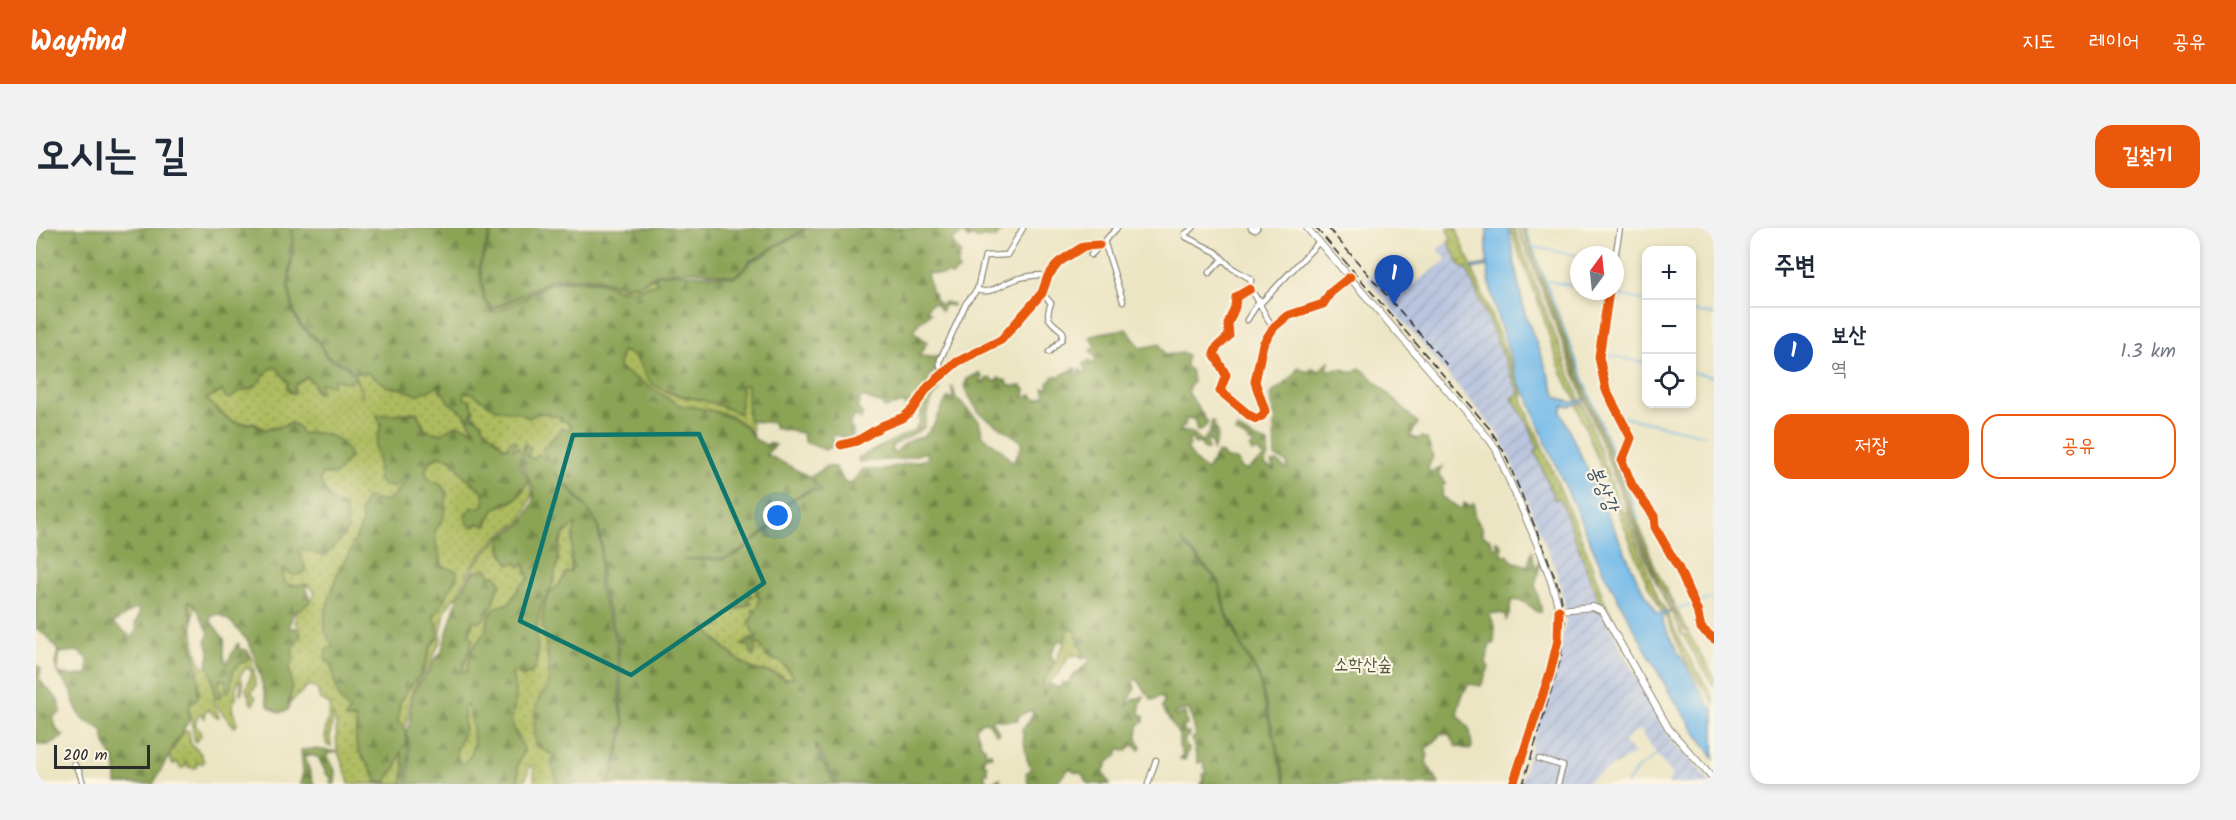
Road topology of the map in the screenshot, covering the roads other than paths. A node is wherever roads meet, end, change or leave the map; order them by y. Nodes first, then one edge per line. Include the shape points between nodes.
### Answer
1 (1023, 228) edge
2 (1117, 228) edge
3 (1193, 228) edge
4 (1251, 228) edge
5 (1257, 228) edge
6 (1307, 228) edge
7 (1620, 228) edge
8 (1319, 242) junction
9 (1101, 243) junction
10 (1617, 246) edge
11 (1091, 255) dead end
12 (1223, 259) junction
13 (1209, 273) dead end
14 (1048, 276) junction
15 (1350, 277) junction
16 (1250, 289) junction
17 (977, 290) junction
18 (1042, 293) junction
19 (1608, 300) edge
20 (1123, 301) dead end
21 (1261, 302) junction
22 (1247, 320) dead end
23 (1274, 327) junction
24 (1050, 352) dead end
25 (943, 373) junction
26 (841, 445) dead end
27 (1559, 610) junction
28 (1714, 639) edge
29 (1539, 759) dead end
30 (1156, 760) dead end
31 (74, 764) dead end
32 (1714, 780) edge
33 (83, 784) edge
34 (1148, 784) edge
35 (1513, 784) edge
36 (1558, 784) edge

1 - 17 street via 1007,255 985,256
2 - 9 street
3 - 12 street via 1186,237
4 - 5 street
6 - 8 main road
7 - 10 street
8 - 15 main road
8 - 21 street
9 - 11 street
9 - 14 street via 1071,253
9 - 20 street
12 - 13 street
12 - 16 street via 1251,279
14 - 17 street via 1012,280 990,292
14 - 18 street
15 - 23 street via 1323,304 1291,313
15 - 27 main road via 1492,443 1534,538
16 - 21 street
16 - 23 street via 1236,297 1228,324 1229,336 1214,354 1226,375 1220,391 1252,418 1265,411 1255,382 1261,349
17 - 25 street via 966,303 940,360
18 - 24 street via 1051,303 1048,318 1063,332
18 - 25 street via 1001,340
19 - 28 street via 1599,353 1606,390 1631,438 1622,461 1632,485 1654,516 1655,527 1697,610 1701,628
21 - 22 street
21 - 23 street
25 - 26 street via 904,417
27 - 32 main road via 1593,607 1602,611 1669,729
27 - 35 street via 1553,663
29 - 36 street via 1563,766
30 - 34 street
31 - 33 street

